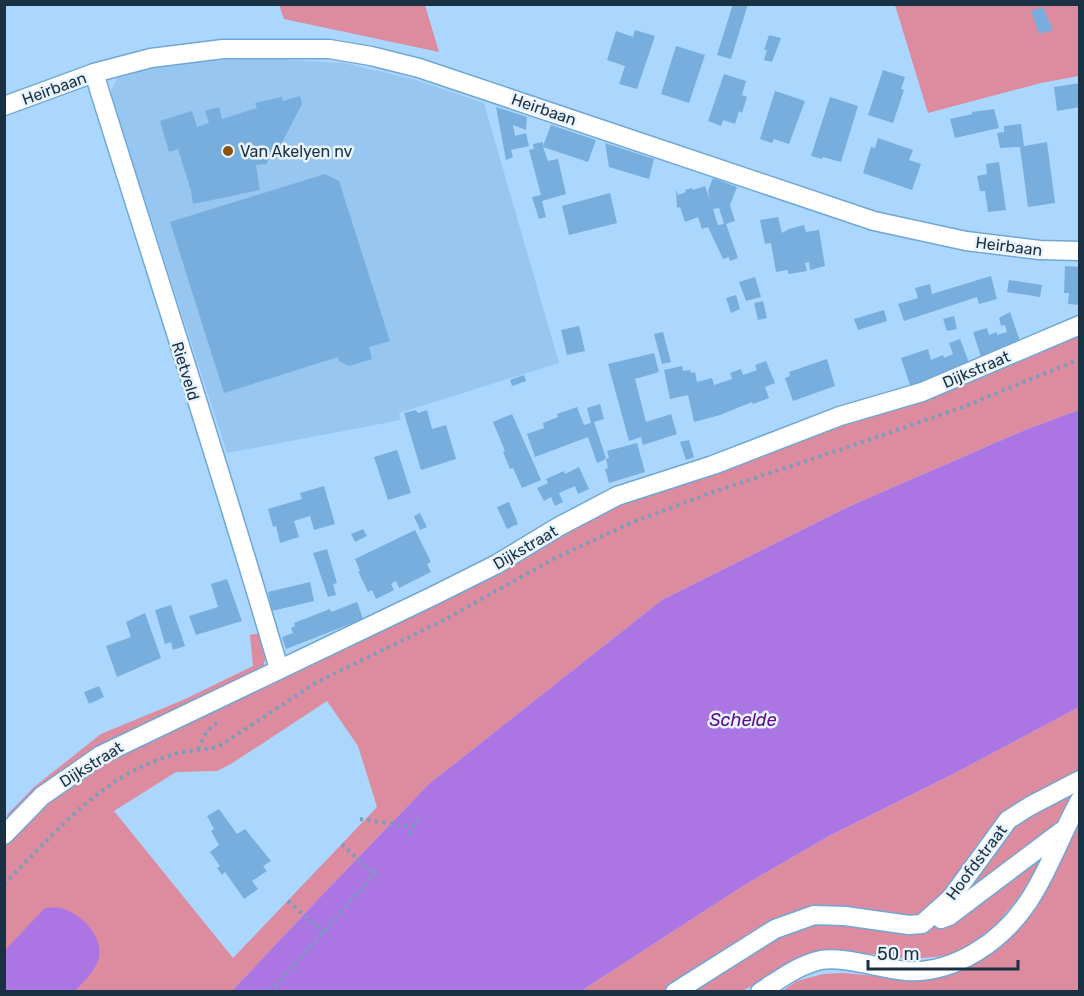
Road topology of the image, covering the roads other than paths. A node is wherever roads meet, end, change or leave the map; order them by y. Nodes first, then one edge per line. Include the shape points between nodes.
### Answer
1 (94, 73) junction
2 (4, 106) edge
3 (1080, 251) edge
4 (1080, 325) edge
5 (279, 669) junction
6 (1080, 780) edge
7 (1080, 800) edge
8 (1063, 830) junction
9 (4, 834) edge
10 (922, 924) junction
11 (675, 992) edge
12 (760, 992) edge

1 - 2 street, Heirbaan
1 - 3 street, Heirbaan via 151,58 223,49 329,49 371,56 419,68 874,221 966,241
1 - 5 street, Rietveld
4 - 5 street, Dijkstraat via 922,392 840,416 713,465 617,496 486,569
5 - 9 street, Dijkstraat via 101,755 42,796
6 - 10 street, Hoofdstraat via 1008,820 951,898
7 - 8 street
8 - 10 street via 949,916
8 - 12 street via 1028,903 1002,932 972,955 947,966 909,971 821,960 795,970
10 - 11 street via 814,915 775,929

